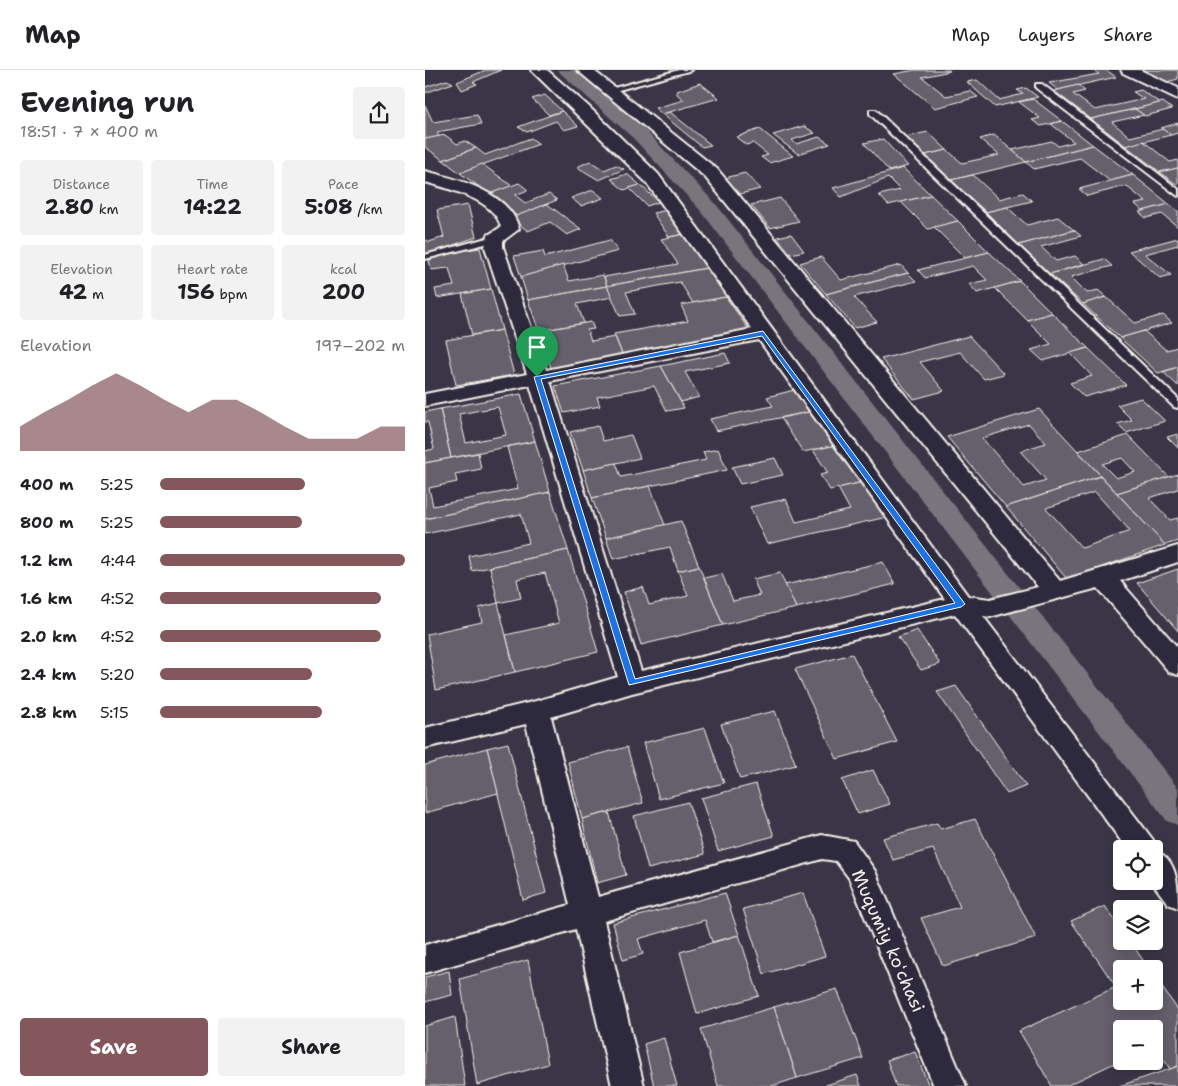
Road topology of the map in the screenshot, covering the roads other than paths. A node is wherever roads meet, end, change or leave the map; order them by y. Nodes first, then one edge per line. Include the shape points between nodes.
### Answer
1 (538, 70) edge
2 (585, 70) edge
3 (688, 70) edge
4 (1128, 70) edge
5 (1039, 86) dead end
6 (611, 90) junction
7 (1178, 94) edge
8 (873, 112) dead end
9 (425, 176) edge
10 (1178, 193) edge
11 (494, 239) junction
12 (428, 257) dead end
13 (763, 333) junction
14 (537, 377) junction
15 (425, 400) edge
16 (1178, 405) edge
17 (1178, 554) edge
18 (1103, 578) junction
19 (1053, 590) junction
20 (961, 604) junction
21 (1178, 665) edge
22 (632, 683) junction
23 (536, 711) junction
24 (425, 738) edge
25 (1136, 840) edge
26 (1163, 875) edge
27 (1178, 895) edge
28 (587, 913) junction
29 (425, 959) edge
30 (628, 1086) edge
31 (950, 1086) edge

1 - 13 street via 583,109 652,178
2 - 6 street
3 - 6 lane
4 - 7 street
5 - 10 lane
6 - 19 street via 711,172
8 - 16 lane
9 - 11 street via 460,187 504,213 510,228
11 - 12 lane
11 - 14 street
13 - 14 street
13 - 20 street
14 - 15 street
14 - 22 street
17 - 18 street
18 - 19 street
18 - 21 street
19 - 20 street via 990,608
20 - 22 street
20 - 25 street
22 - 23 street
23 - 24 street
23 - 28 street
26 - 27 street
28 - 29 street, Muqumiy koʻchasi
28 - 30 street
28 - 31 street, Muqumiy koʻchasi via 823,847 844,850 861,872

